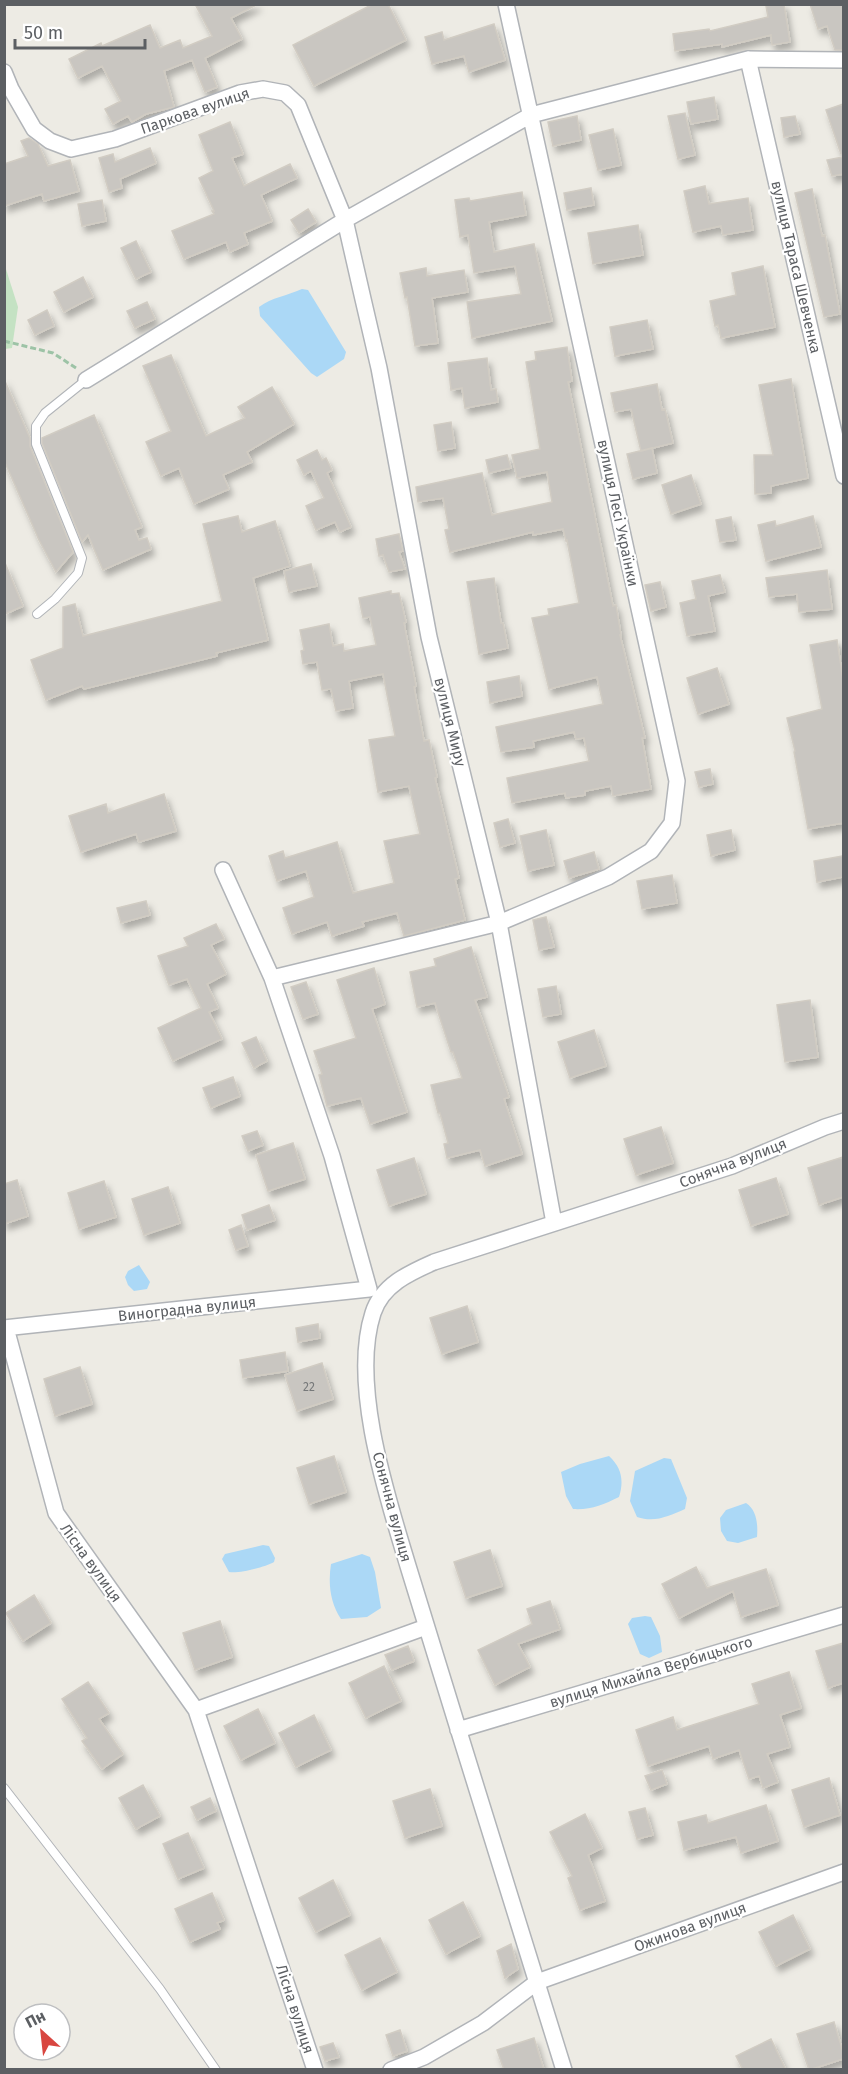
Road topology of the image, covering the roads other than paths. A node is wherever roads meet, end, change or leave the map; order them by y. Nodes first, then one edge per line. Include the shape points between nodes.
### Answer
1 (506, 4) edge
2 (748, 59) junction
3 (843, 60) edge
4 (4, 72) edge
5 (531, 115) junction
6 (345, 220) junction
7 (88, 379) joint
8 (843, 476) edge
9 (37, 614) dead end
10 (223, 870) dead end
11 (499, 923) junction
12 (272, 978) junction
13 (843, 1121) edge
14 (554, 1223) junction
15 (375, 1294) junction
16 (5, 1328) edge
17 (843, 1615) edge
18 (426, 1627) junction
19 (196, 1710) junction
20 (458, 1730) junction
21 (4, 1788) edge
22 (843, 1872) edge
23 (537, 1982) junction
24 (216, 2070) edge
25 (315, 2070) edge
26 (392, 2070) edge
27 (564, 2070) edge

1 - 5 street, вулиця Лесі Українки
2 - 3 street
2 - 5 street
2 - 8 street, вулиця Тараса Шевченка
4 - 6 street, Паркова вулиця via 34,129 71,149 115,140 240,93 263,89 285,93 297,105
5 - 6 street
5 - 11 street, вулиця Лесі Українки via 677,781 672,824 651,850 608,877
6 - 7 street
6 - 11 street, вулиця Миру via 379,368 429,637
7 - 9 lane via 45,413 36,426 36,444 82,558 78,573
10 - 12 street
11 - 12 street
11 - 14 street, вулиця Миру
12 - 15 street
13 - 14 street, Сонячна вулиця via 732,1166
14 - 15 street, Сонячна вулиця via 434,1262
15 - 16 street, Виноградна вулиця
15 - 18 street, Сонячна вулиця via 366,1352 368,1400 380,1471
16 - 19 street, Лісна вулиця via 56,1513
17 - 20 street, вулиця Михайла Вербицького
18 - 19 street
18 - 20 street, Сонячна вулиця
19 - 25 street, Лісна вулиця
20 - 23 street, Сонячна вулиця
21 - 24 lane via 160,1989
22 - 23 street, Ожинова вулиця
23 - 26 street via 483,2023 424,2057
23 - 27 street, Сонячна вулиця

